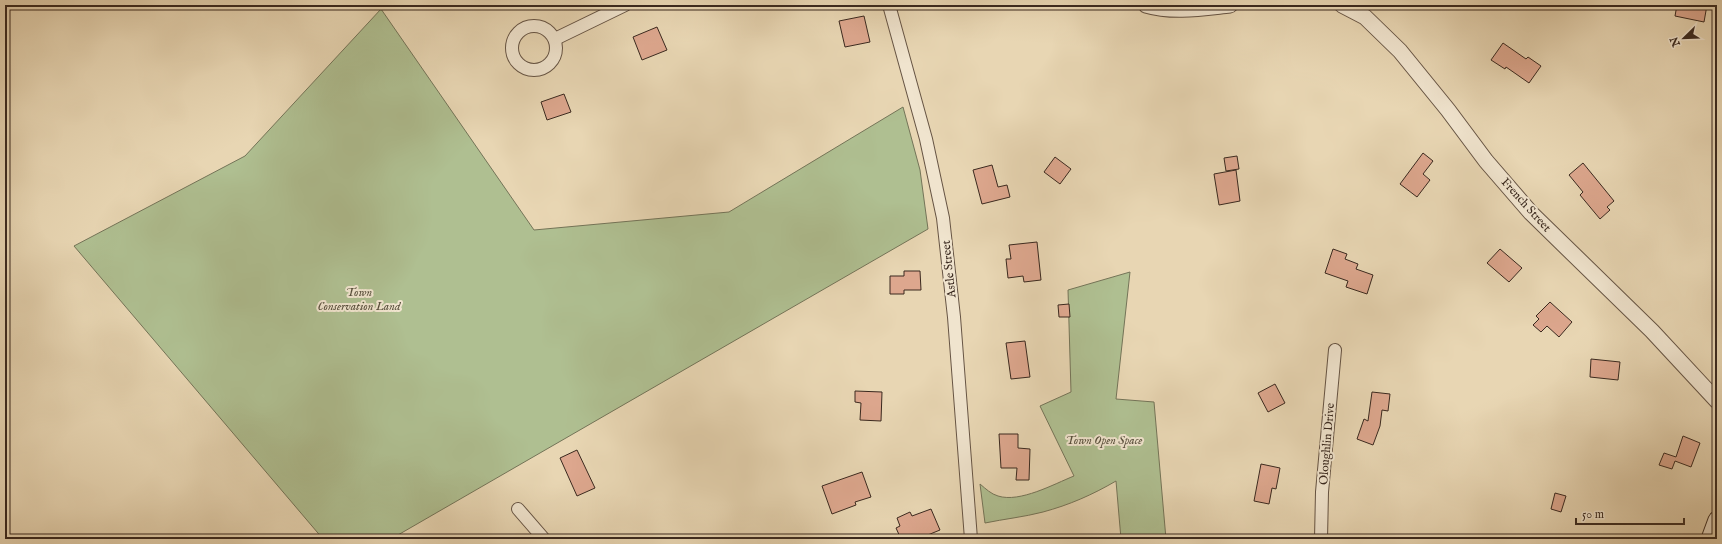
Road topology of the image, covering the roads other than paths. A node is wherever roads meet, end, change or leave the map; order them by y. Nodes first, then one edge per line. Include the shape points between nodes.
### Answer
1 (625, 5) edge
2 (889, 5) edge
3 (1146, 5) edge
4 (1230, 5) edge
5 (1342, 5) edge
6 (555, 39) dead end
7 (1335, 350) dead end
8 (1717, 401) edge
9 (518, 509) dead end
10 (1717, 520) edge
11 (544, 539) edge
12 (971, 539) edge
13 (1321, 539) edge
14 (1710, 539) edge

1 - 6 street
2 - 12 street, Astle Street via 926,139 943,218 955,325
3 - 4 street via 1183,9
5 - 8 street, French Street via 1365,17 1400,51 1486,160 1531,212 1652,331
7 - 13 street, Oloughlin Drive via 1322,492
9 - 11 street
10 - 14 main road

